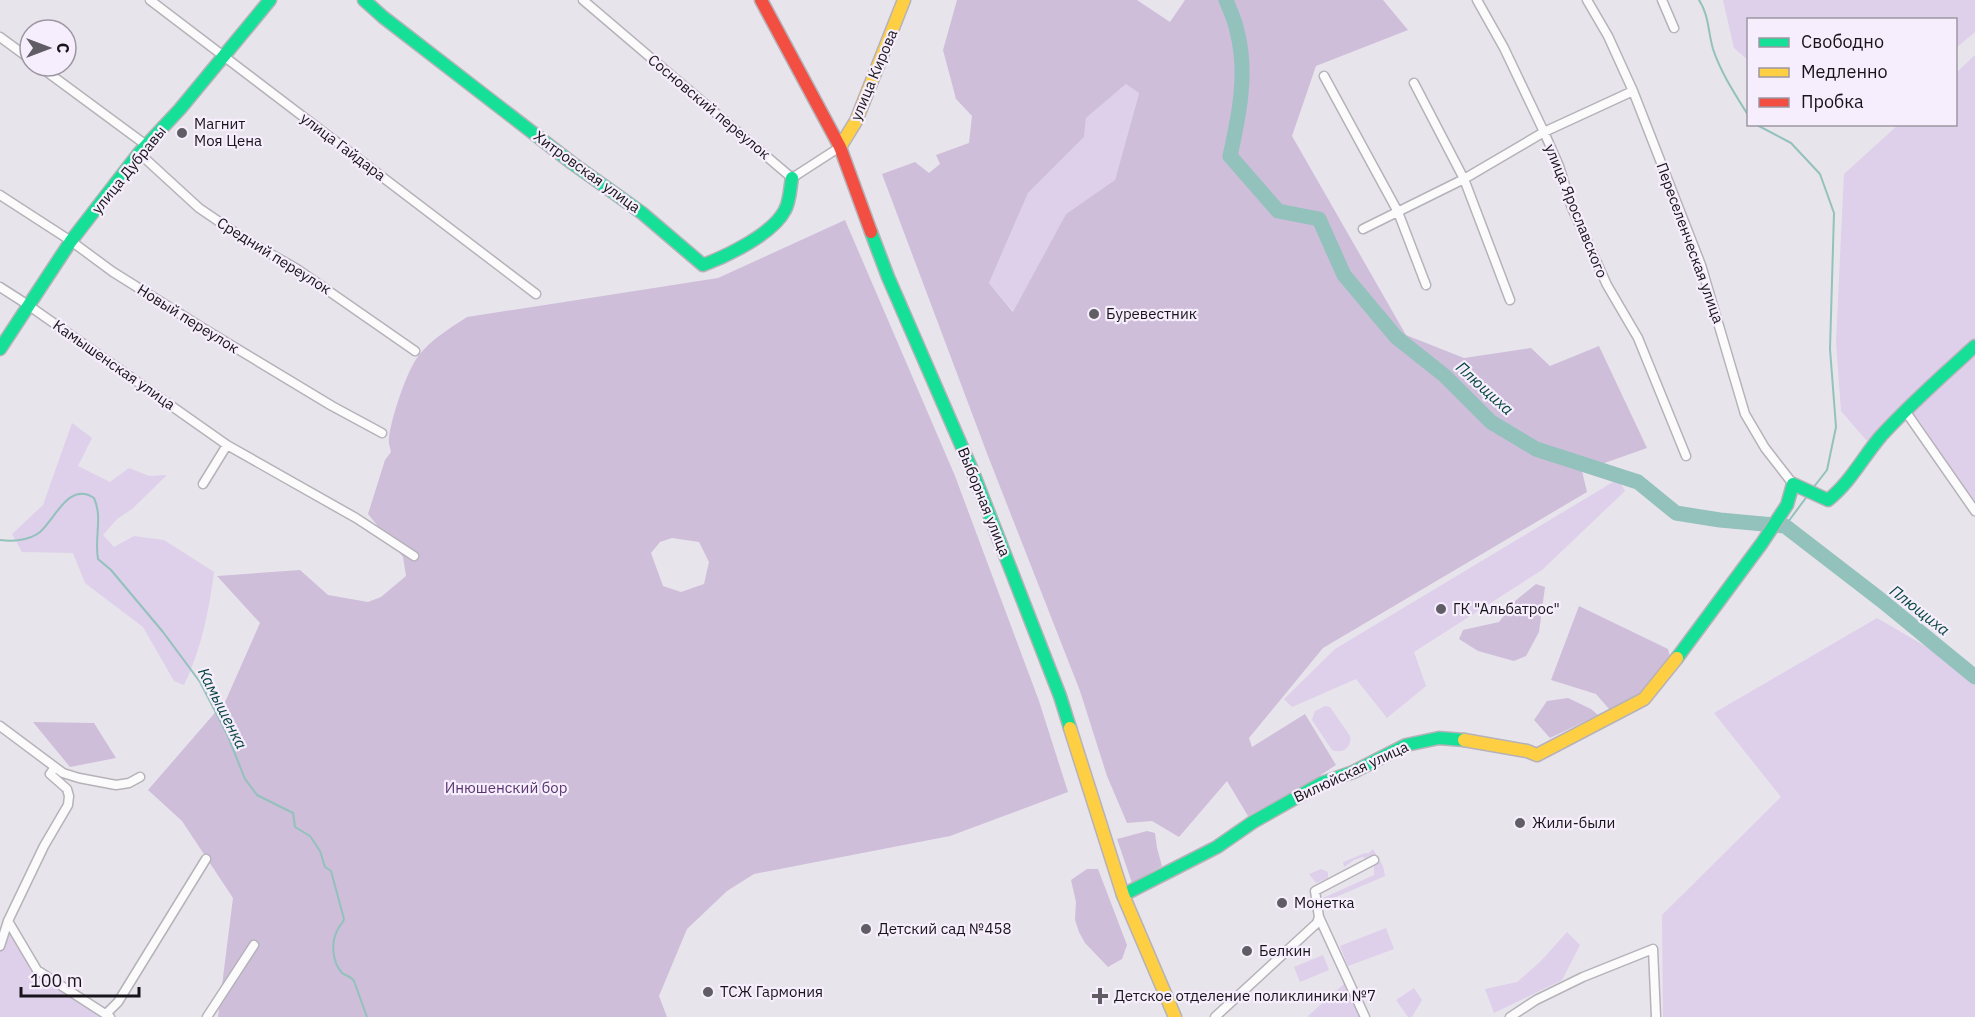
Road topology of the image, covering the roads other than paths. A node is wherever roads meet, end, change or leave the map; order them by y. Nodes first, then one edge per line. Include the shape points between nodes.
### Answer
1 (150, 0) edge
2 (270, 0) edge
3 (364, 0) edge
4 (583, 0) edge
5 (762, 0) edge
6 (904, 0) edge
7 (1477, 0) edge
8 (1587, 0) edge
9 (1662, 0) edge
10 (1674, 28) dead end
11 (0, 37) edge
12 (18, 50) edge
13 (223, 56) junction
14 (1324, 76) dead end
15 (54, 78) edge
16 (1414, 82) dead end
17 (1633, 91) junction
18 (1544, 132) junction
19 (840, 147) junction
20 (143, 149) junction
21 (792, 178) junction
22 (1464, 179) junction
23 (0, 195) edge
24 (1398, 212) junction
25 (1363, 230) dead end
26 (71, 241) junction
27 (1426, 285) dead end
28 (0, 287) edge
29 (536, 294) dead end
30 (1510, 300) dead end
31 (28, 305) junction
32 (1975, 346) edge
33 (0, 349) edge
34 (415, 351) dead end
35 (1906, 412) junction
36 (382, 433) dead end
37 (227, 445) junction
38 (1686, 456) dead end
39 (202, 484) dead end
40 (1797, 486) junction
41 (1975, 511) edge
42 (414, 556) dead end
43 (0, 726) edge
44 (55, 767) junction
45 (140, 777) dead end
46 (206, 860) dead end
47 (1374, 860) dead end
48 (1123, 895) junction
49 (1319, 916) junction
50 (8, 921) junction
51 (255, 945) dead end
52 (0, 946) edge
53 (108, 1016) edge
54 (207, 1017) edge
55 (1175, 1017) edge
56 (1215, 1017) edge
57 (1365, 1017) edge
58 (1510, 1017) edge
59 (1656, 1017) edge

1 - 13 street, улица Гайдара
2 - 13 street, улица Дубравы
3 - 21 street, Хитровская улица via 642,213 703,265 764,232 784,213
4 - 21 street, Сосновский переулок
5 - 19 street, Выборная улица
6 - 19 street, улица Кирова via 856,121
7 - 18 street, улица Ярославского
8 - 17 street, Переселенческая улица
9 - 10 street
11 - 12 street
13 - 20 street, улица Дубравы
13 - 29 street, улица Гайдара
14 - 24 street
15 - 20 street, Средний переулок
16 - 22 street
17 - 18 street
17 - 40 street, Переселенческая улица via 1701,265 1745,414 1765,448
18 - 22 street
18 - 38 street, улица Ярославского via 1572,208 1607,285 1638,338
19 - 21 street
19 - 48 street, Выборная улица via 888,277 972,470 1060,696
20 - 26 street, улица Дубравы
20 - 34 street, Средний переулок via 199,208 297,269
22 - 24 street
22 - 30 street
23 - 26 street, Новый переулок
24 - 25 street
24 - 27 street
26 - 31 street, улица Дубравы
26 - 36 street, Новый переулок via 201,327
28 - 31 street, Камышенская улица
31 - 33 street, улица Дубравы
31 - 37 street, Камышенская улица
32 - 35 street
35 - 40 street via 1828,500
35 - 41 street
37 - 39 street
37 - 42 street, Камышенская улица via 356,518
40 - 48 street, Вилюйская улица via 1762,543 1644,699 1537,755 1476,741 1439,738 1406,745 1322,783 1253,822 1217,848
43 - 44 street
44 - 45 street via 80,778 117,785
44 - 50 street via 50,774 67,789 68,805
46 - 53 street
47 - 49 street via 1315,891
48 - 55 street, Выборная улица
49 - 56 street via 1317,923
49 - 57 street
50 - 52 street
50 - 53 street via 37,970
51 - 54 street
58 - 59 street via 1583,977 1653,949

